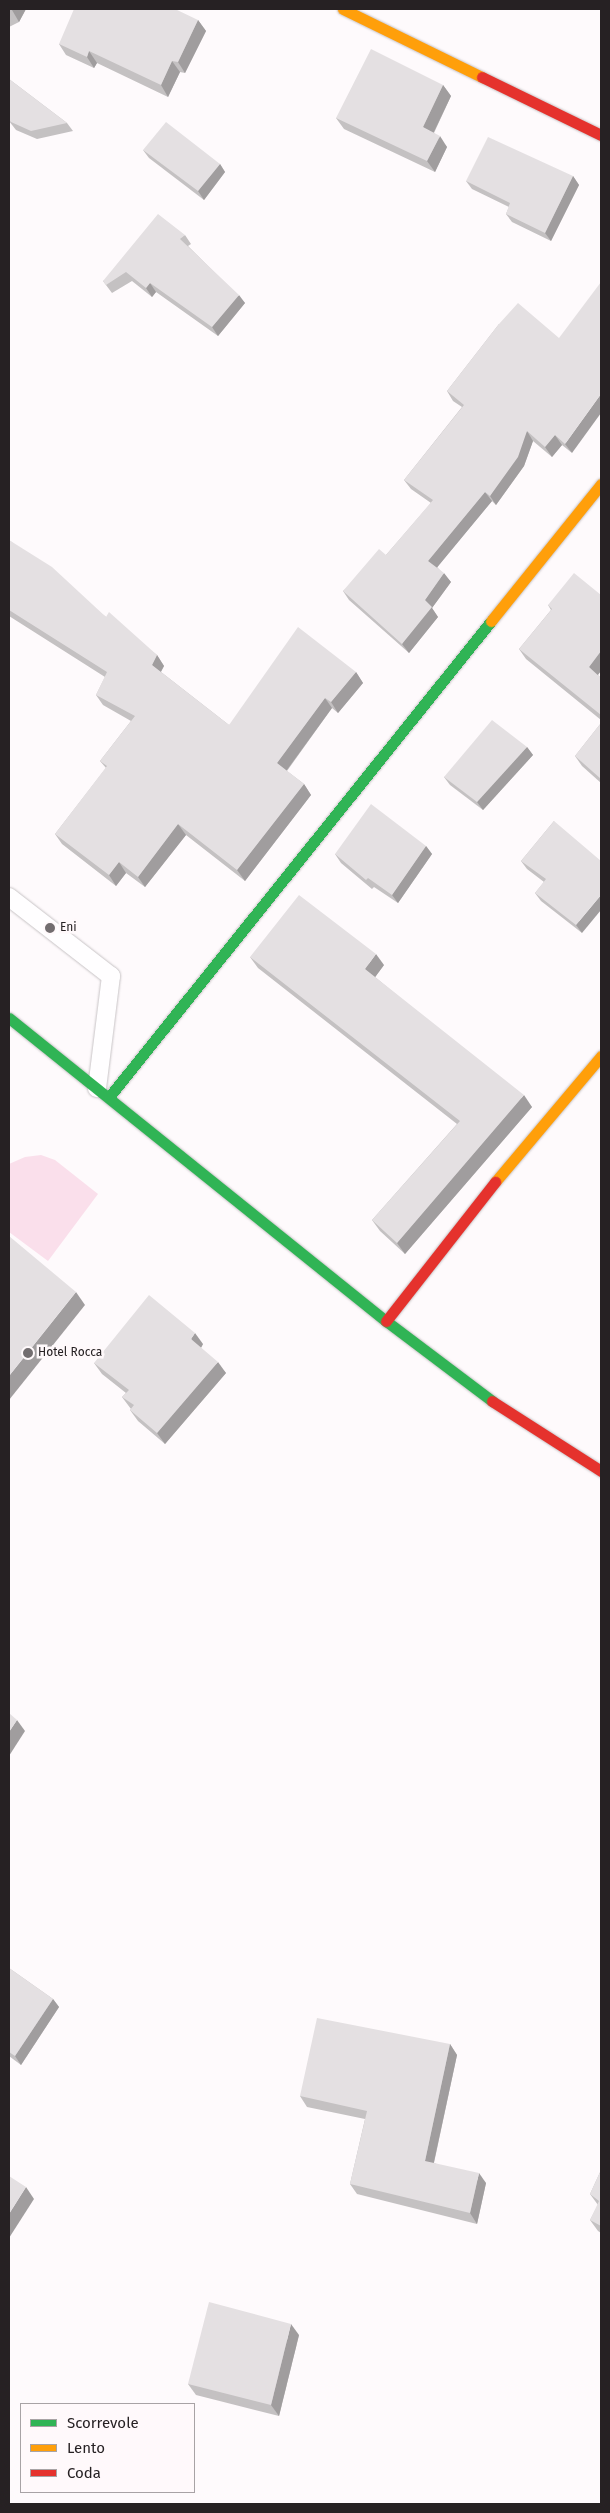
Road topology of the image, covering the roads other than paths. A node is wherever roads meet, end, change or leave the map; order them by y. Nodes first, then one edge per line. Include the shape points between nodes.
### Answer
1 (344, 9) edge
2 (601, 135) edge
3 (601, 484) edge
4 (9, 897) edge
5 (9, 1018) edge
6 (601, 1056) edge
7 (103, 1093) junction
8 (386, 1321) junction
9 (601, 1471) edge

1 - 2 street
3 - 7 street
4 - 7 lane via 111,976
5 - 7 street
6 - 8 street via 528,1142
7 - 8 street
8 - 9 street via 499,1406

